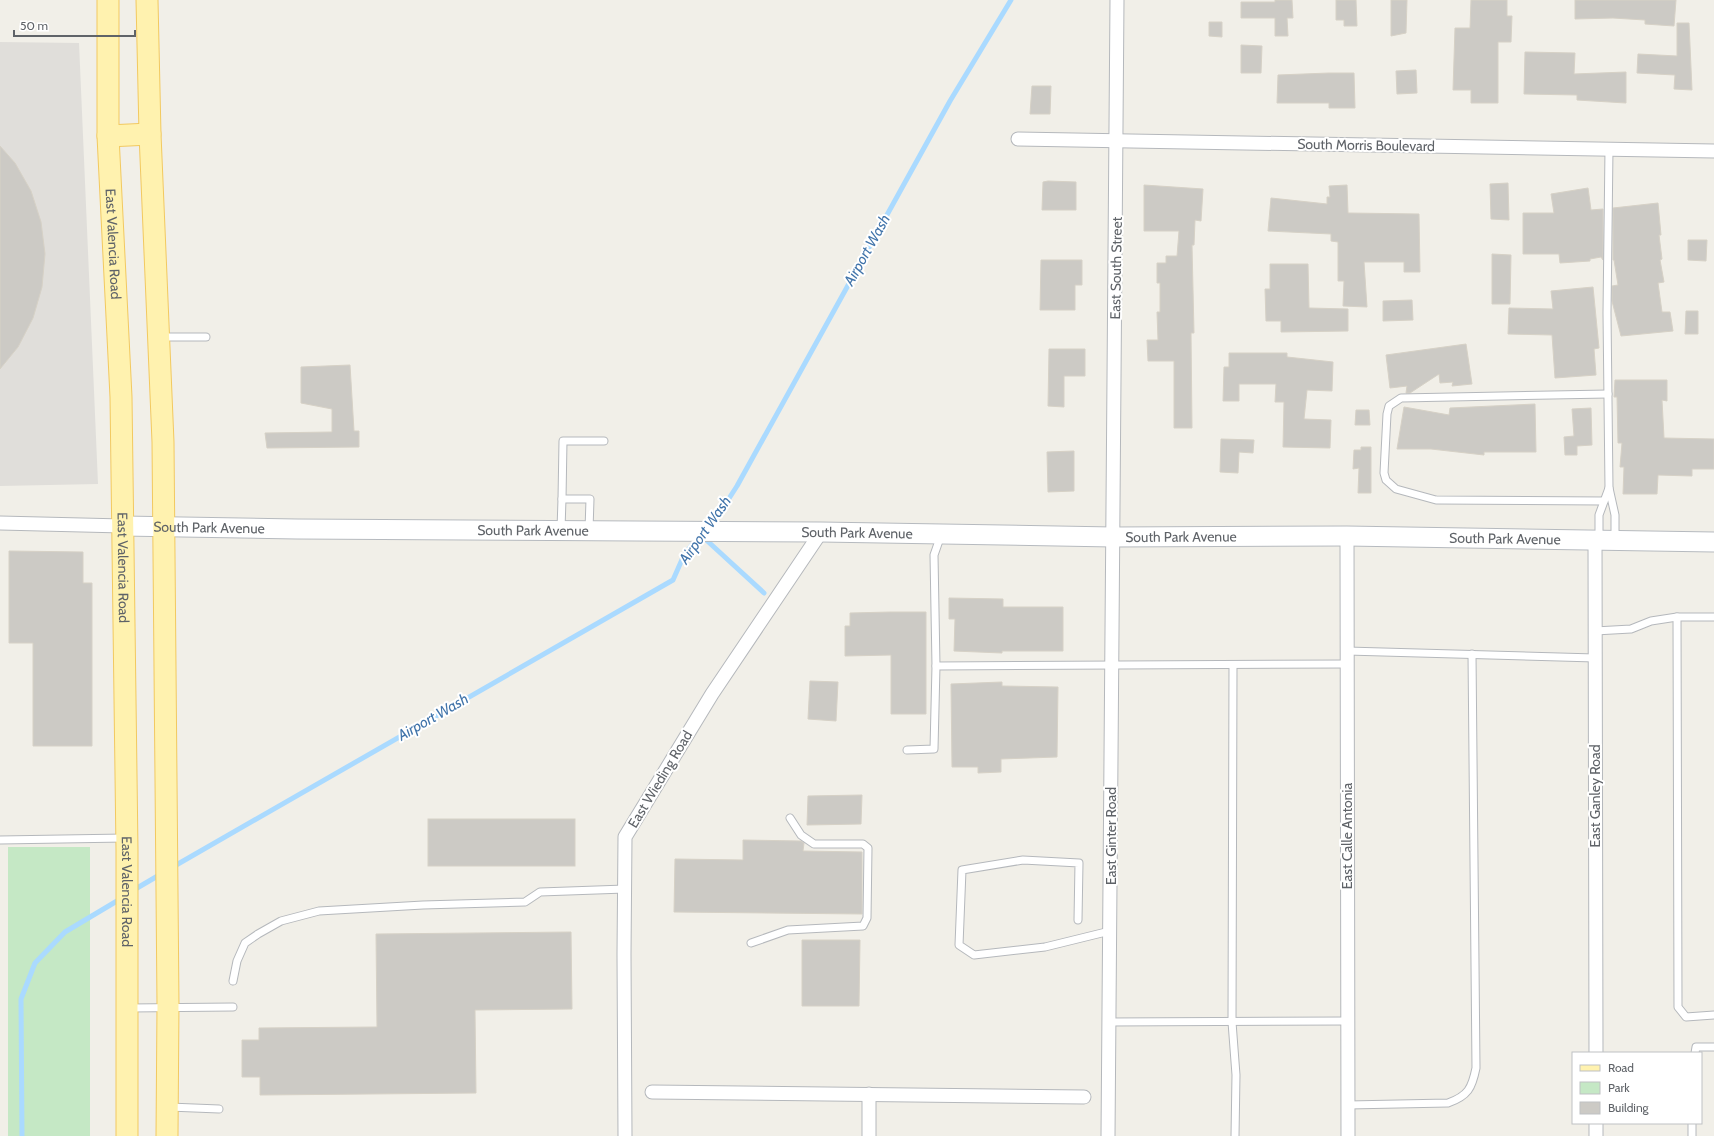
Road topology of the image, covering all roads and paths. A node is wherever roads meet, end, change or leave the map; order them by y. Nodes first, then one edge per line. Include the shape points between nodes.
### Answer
1 (108, 0) edge
2 (147, 0) edge
3 (1117, 0) edge
4 (150, 134) junction
5 (108, 136) junction
6 (1018, 139) dead end
7 (1117, 140) junction
8 (1609, 149) junction
9 (1714, 151) edge
10 (160, 338) junction
11 (206, 338) dead end
12 (1608, 394) junction
13 (604, 441) dead end
14 (1609, 488) junction
15 (562, 499) junction
16 (1604, 501) junction
17 (0, 523) edge
18 (123, 526) junction
19 (164, 528) junction
20 (561, 530) junction
21 (589, 530) junction
22 (821, 532) junction
23 (941, 534) junction
24 (1347, 536) junction
25 (1113, 537) junction
26 (1603, 539) junction
27 (1714, 542) edge
28 (1677, 617) junction
29 (1714, 617) edge
30 (1595, 631) junction
31 (1347, 651) junction
32 (1472, 654) junction
33 (1595, 658) junction
34 (1347, 664) junction
35 (1112, 665) junction
36 (1233, 665) junction
37 (936, 666) junction
38 (907, 750) dead end
39 (790, 818) dead end
40 (0, 840) edge
41 (127, 844) junction
42 (625, 889) junction
43 (1078, 920) dead end
44 (1110, 931) junction
45 (752, 943) dead end
46 (234, 981) dead end
47 (233, 1007) dead end
48 (128, 1008) junction
49 (168, 1008) junction
50 (1714, 1016) edge
51 (1348, 1021) junction
52 (1109, 1022) junction
53 (1232, 1022) junction
54 (1714, 1047) edge
55 (1596, 1052) edge
56 (1695, 1052) edge
57 (652, 1092) dead end
58 (869, 1094) junction
59 (1084, 1097) dead end
60 (1348, 1105) junction
61 (168, 1107) junction
62 (219, 1109) dead end
63 (1596, 1124) edge
64 (1692, 1124) edge
65 (127, 1136) edge
66 (168, 1136) edge
67 (625, 1136) edge
68 (869, 1136) edge
69 (1108, 1136) edge
70 (1235, 1136) edge
71 (1348, 1136) edge
72 (1596, 1136) edge
73 (1692, 1136) edge

1 - 5 main road, East Valencia Road
2 - 4 main road
3 - 7 street, East South Street
4 - 5 main road
4 - 10 main road
5 - 18 main road, East Valencia Road via 121,397
6 - 7 street, South Morris Boulevard
7 - 8 street, South Morris Boulevard
7 - 25 street, East South Street
8 - 9 street, South Morris Boulevard
8 - 12 lane
10 - 11 lane
10 - 19 main road
12 - 14 lane
12 - 16 lane via 1401,398 1390,406 1386,414 1384,473 1386,480 1396,489 1436,500
13 - 15 lane via 563,441
14 - 16 lane
14 - 26 lane via 1615,515
15 - 20 lane
15 - 21 lane via 590,499
16 - 26 lane via 1599,515
17 - 18 street, South Park Avenue
18 - 19 main road, South Park Avenue
18 - 41 main road, East Valencia Road
19 - 20 main road, South Park Avenue
19 - 49 main road
20 - 21 main road, South Park Avenue
21 - 22 main road, South Park Avenue
22 - 23 main road, South Park Avenue
22 - 42 street, East Wieding Road via 712,694 625,837
23 - 25 main road, South Park Avenue
23 - 37 lane via 934,555
24 - 25 main road, South Park Avenue
24 - 26 main road, South Park Avenue
24 - 31 street, East Calle Antonia
25 - 35 street, East Ginter Road
26 - 27 main road, South Park Avenue
26 - 30 street, East Ganley Road
28 - 29 lane
28 - 30 lane via 1651,621 1631,629
28 - 50 lane via 1678,1007 1686,1017
30 - 33 street, East Ganley Road
31 - 32 lane
31 - 34 street, East Calle Antonia
32 - 33 lane
32 - 60 lane via 1476,1061 1473,1081 1460,1099 1448,1103
33 - 55 street, East Ganley Road
34 - 36 lane
34 - 51 street, East Calle Antonia
35 - 36 lane
35 - 37 lane
35 - 44 street, East Ginter Road
36 - 53 lane
37 - 38 lane via 934,749
39 - 45 lane via 801,835 814,844 864,844 868,848 867,918 863,926 788,930
40 - 41 lane
41 - 48 main road, East Valencia Road
42 - 46 lane via 540,892 525,902 319,911 281,921 245,943 237,961
42 - 67 street, East Wieding Road
43 - 44 lane via 1080,863 1023,860 962,870 959,945 974,955 1045,947
44 - 52 street, East Ginter Road
47 - 49 lane
48 - 49 lane
48 - 65 main road, East Valencia Road
49 - 61 main road
51 - 53 lane
51 - 60 street, East Calle Antonia
52 - 53 lane
52 - 69 street, East Ginter Road
53 - 70 lane via 1236,1075
54 - 56 lane via 1696,1047
57 - 58 street
58 - 59 street
58 - 68 street
60 - 71 street, East Calle Antonia
61 - 62 lane
61 - 66 main road
63 - 72 street
64 - 73 lane

